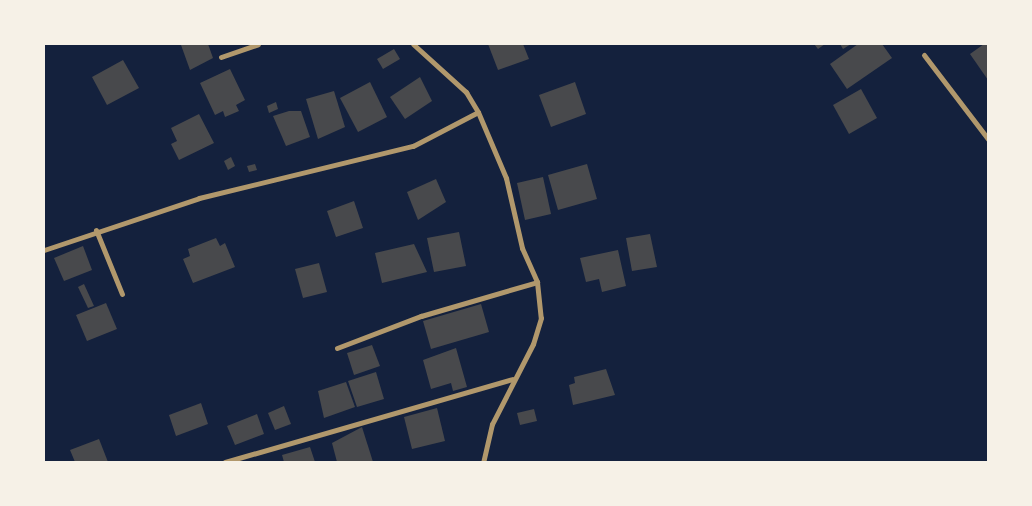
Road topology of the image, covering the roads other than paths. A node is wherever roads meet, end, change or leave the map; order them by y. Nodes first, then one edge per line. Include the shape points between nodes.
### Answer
1 (258, 44) edge
2 (413, 44) edge
3 (924, 55) dead end
4 (221, 57) dead end
5 (478, 112) junction
6 (988, 139) edge
7 (96, 230) junction
8 (44, 250) edge
9 (537, 282) junction
10 (122, 294) dead end
11 (337, 348) dead end
12 (512, 379) junction
13 (225, 462) edge
14 (483, 462) edge

1 - 4 street
2 - 5 street via 466,92
3 - 6 street
5 - 7 street via 413,146 199,198
5 - 9 street via 506,178 522,248
7 - 8 street
7 - 10 street
9 - 11 street via 422,316
9 - 12 street via 541,318 533,344
12 - 13 street
12 - 14 street via 492,424

